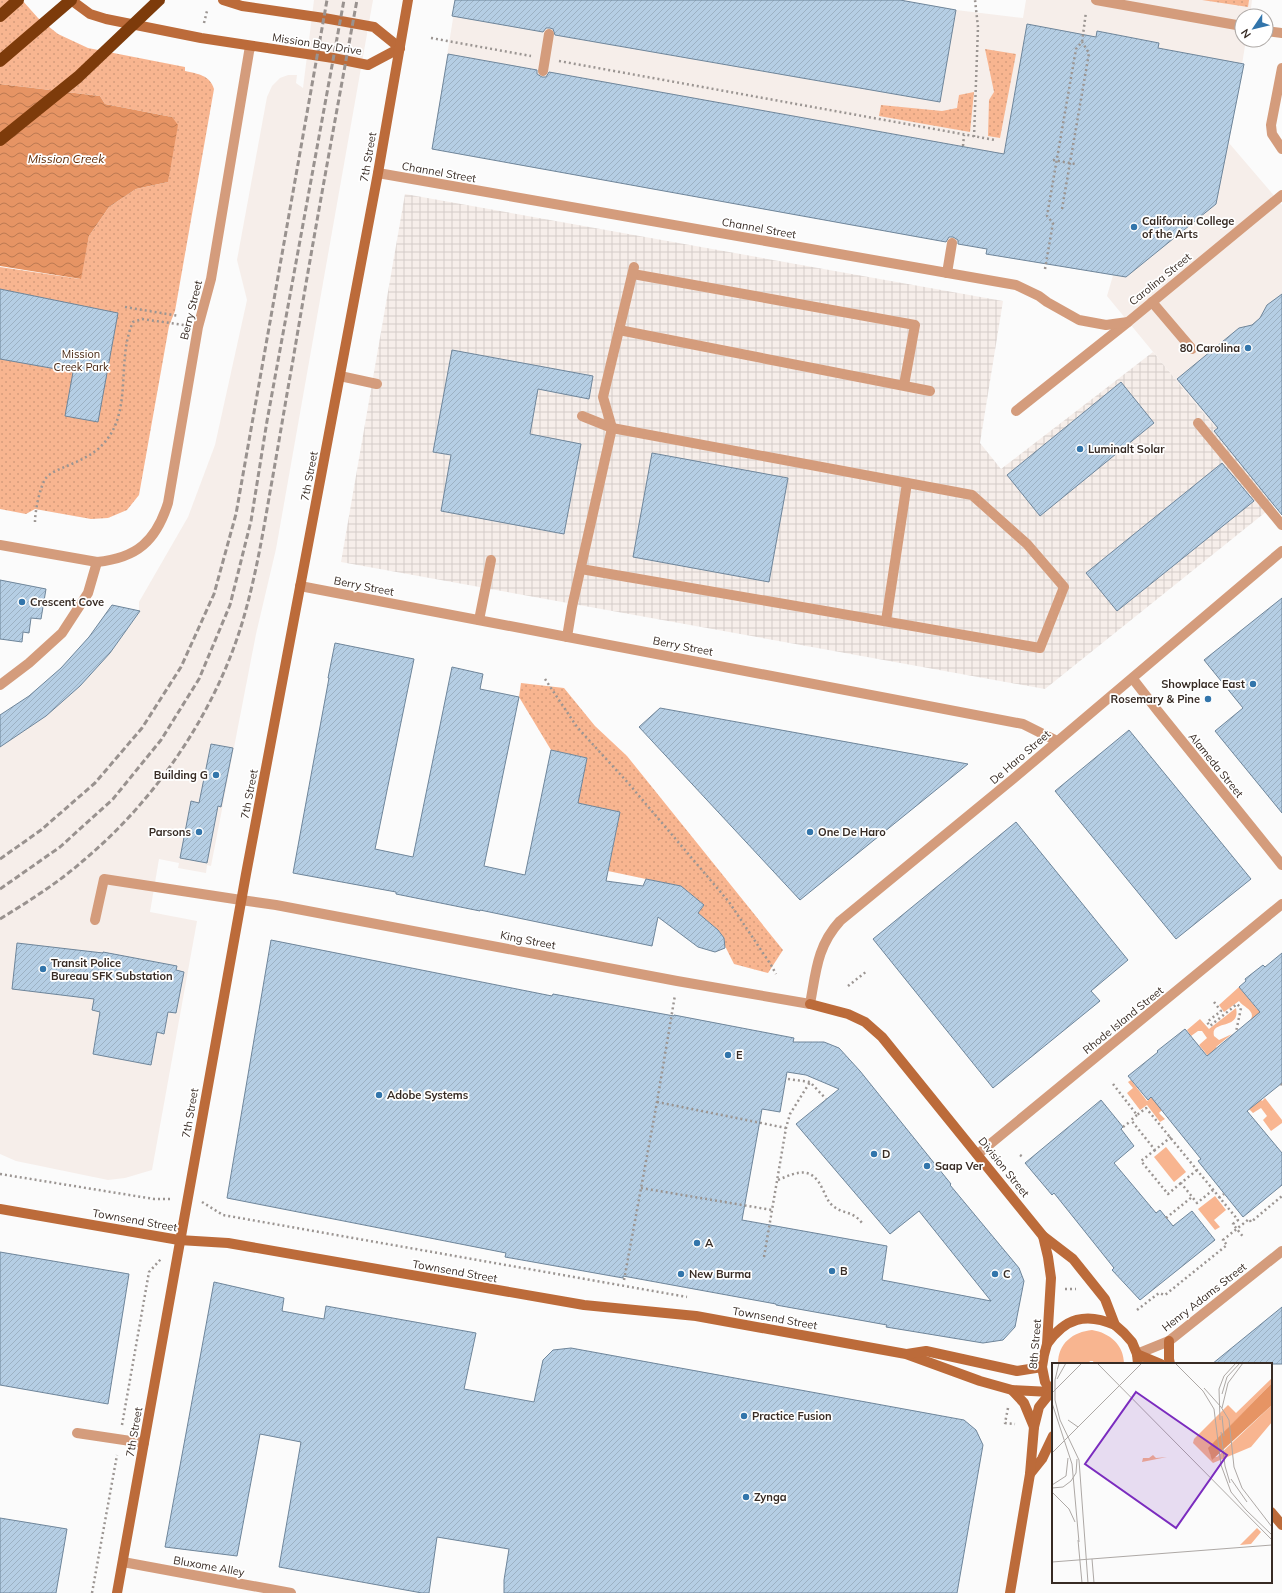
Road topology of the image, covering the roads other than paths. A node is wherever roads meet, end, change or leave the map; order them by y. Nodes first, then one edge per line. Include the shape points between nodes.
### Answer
1 (18, 0) edge
2 (71, 0) edge
3 (159, 0) edge
4 (223, 0) edge
5 (408, 0) edge
6 (1096, 0) edge
7 (0, 16) edge
8 (1234, 25) edge
9 (550, 34) dead end
10 (250, 46) junction
11 (400, 48) junction
12 (0, 61) edge
13 (1282, 68) edge
14 (543, 71) dead end
15 (0, 140) edge
16 (1282, 149) edge
17 (378, 173) junction
18 (1282, 195) edge
19 (952, 243) dead end
20 (947, 273) junction
21 (1152, 302) junction
22 (1128, 322) junction
23 (619, 330) junction
24 (1192, 349) dead end
25 (340, 376) junction
26 (377, 384) dead end
27 (904, 386) junction
28 (930, 391) dead end
29 (1016, 411) dead end
30 (582, 416) dead end
31 (1198, 423) dead end
32 (612, 428) junction
33 (907, 483) junction
34 (1282, 525) edge
35 (0, 544) edge
36 (1282, 551) edge
37 (491, 560) dead end
38 (97, 562) junction
39 (581, 569) junction
40 (300, 586) junction
41 (479, 620) junction
42 (886, 622) junction
43 (567, 637) junction
44 (1133, 678) junction
45 (0, 685) edge
46 (1057, 740) junction
47 (1282, 865) edge
48 (241, 900) junction
49 (1282, 904) edge
50 (95, 920) dead end
51 (810, 1004) junction
52 (978, 1154) junction
53 (0, 1209) edge
54 (1043, 1236) junction
55 (179, 1240) junction
56 (1282, 1251) edge
57 (1115, 1325) junction
58 (1169, 1341) junction
59 (1048, 1344) junction
60 (906, 1354) junction
61 (1137, 1359) edge
62 (1156, 1363) edge
63 (1170, 1363) edge
64 (1042, 1367) junction
65 (1012, 1390) junction
66 (1052, 1394) edge
67 (1034, 1428) junction
68 (77, 1433) dead end
69 (1052, 1438) edge
70 (144, 1443) junction
71 (1030, 1474) junction
72 (1272, 1513) edge
73 (1282, 1525) edge
74 (123, 1562) junction
75 (117, 1593) edge
76 (291, 1593) edge
77 (1010, 1593) edge

1 - 7 highway
2 - 10 street, Mission Bay Drive via 90,14 106,19
2 - 12 highway
3 - 15 highway via 78,77
4 - 11 street via 242,6 374,27
5 - 11 street, 7th Street
6 - 8 street
9 - 14 street
10 - 11 street, Mission Bay Drive via 368,65
10 - 38 street, Berry Street via 211,279 198,327 168,503 156,531 139,549 126,556
11 - 17 street, 7th Street
13 - 16 street via 1271,125 1272,134
17 - 20 street, Channel Street
17 - 25 street, 7th Street
18 - 21 street, Carolina Street
19 - 20 street
20 - 22 street, Channel Street via 1016,285 1040,296 1079,320 1106,325
21 - 22 street, Carolina Street
21 - 24 street
22 - 29 street, Carolina Street
23 - 27 street
23 - 27 street via 634,270 915,325
23 - 32 street via 603,398
25 - 26 street
25 - 40 street, 7th Street
27 - 28 street
30 - 32 street
31 - 34 street
32 - 33 street
32 - 39 street
33 - 42 street
33 - 42 street via 972,495 1027,544 1064,587 1040,648
35 - 38 street, Berry Street
36 - 44 street, De Haro Street
37 - 41 street
38 - 45 street via 88,593 62,633
39 - 42 street
39 - 43 street
40 - 41 street, Berry Street
40 - 48 street, 7th Street
41 - 43 street, Berry Street
43 - 46 street, Berry Street via 1023,724
44 - 46 street, De Haro Street
44 - 47 street, Alameda Street
46 - 51 street, De Haro Street via 840,921 823,945
48 - 50 street, King Street via 104,878
48 - 51 street, King Street
48 - 55 street, 7th Street
49 - 52 street, Rhode Island Street
51 - 52 street, Division Street via 848,1014 865,1022 882,1037
52 - 54 street, Division Street
53 - 55 street, Townsend Street
54 - 57 street, Division Street via 1078,1265 1105,1299
54 - 59 street, 8th Street via 1051,1278
55 - 60 street, Townsend Street via 228,1243 584,1305 696,1316
55 - 70 street, 7th Street
56 - 58 street, Henry Adams Street
57 - 59 street via 1094,1318 1072,1321 1062,1327
57 - 61 street, Division Street via 1132,1342
58 - 61 street, Henry Adams Street
58 - 63 street
59 - 64 street, 8th Street
60 - 64 street, Townsend Street via 926,1351 1017,1371
60 - 65 street, Townsend Street
61 - 62 street
64 - 66 street, 8th Street via 1045,1382
65 - 66 street, Townsend Street
65 - 67 street via 1024,1403
66 - 67 street via 1039,1407
67 - 71 street
68 - 70 street
69 - 71 street via 1042,1459
70 - 74 street, 7th Street
71 - 77 street
72 - 73 street
74 - 75 street, 7th Street
74 - 76 street, Bluxome Alley

